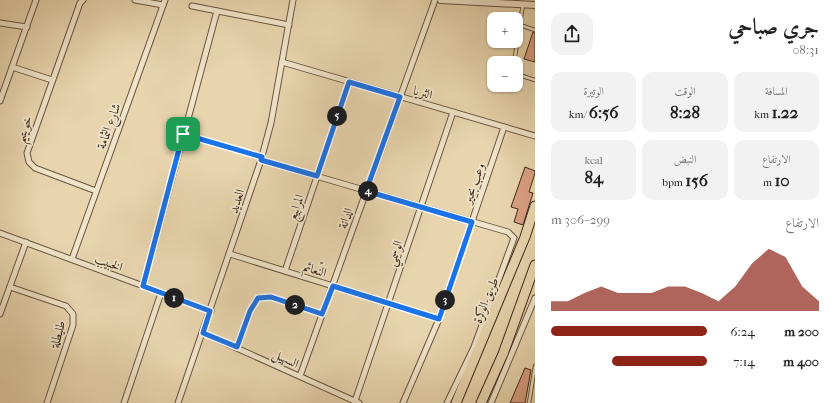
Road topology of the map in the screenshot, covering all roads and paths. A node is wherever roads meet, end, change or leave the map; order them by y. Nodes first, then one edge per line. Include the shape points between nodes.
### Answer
1 (36, 0) edge
2 (83, 0) edge
3 (135, 0) edge
4 (293, 0) edge
5 (435, 0) edge
6 (441, 0) edge
7 (490, 1) edge
8 (164, 2) edge
9 (523, 4) junction
10 (535, 5) edge
11 (192, 6) dead end
12 (218, 11) junction
13 (522, 12) edge
14 (0, 23) edge
15 (289, 25) junction
16 (26, 26) junction
17 (523, 26) edge
18 (535, 30) edge
19 (282, 62) junction
20 (12, 67) junction
21 (523, 76) edge
22 (52, 80) junction
23 (535, 80) edge
24 (349, 82) junction
25 (400, 97) junction
26 (0, 98) edge
27 (453, 112) junction
28 (504, 127) junction
29 (183, 134) junction
30 (535, 136) edge
31 (262, 159) junction
32 (317, 176) junction
33 (96, 191) junction
34 (366, 191) junction
35 (535, 206) edge
36 (421, 207) junction
37 (472, 222) junction
38 (0, 233) edge
39 (26, 242) junction
40 (230, 254) junction
41 (72, 259) junction
42 (535, 266) edge
43 (511, 269) junction
44 (285, 271) junction
45 (502, 276) junction
46 (143, 286) junction
47 (333, 286) junction
48 (10, 287) junction
49 (161, 293) junction
50 (535, 298) edge
51 (388, 303) junction
52 (210, 311) junction
53 (0, 314) edge
54 (322, 314) junction
55 (439, 319) junction
56 (203, 333) junction
57 (237, 347) junction
58 (535, 366) edge
59 (300, 376) junction
60 (357, 402) edge
61 (47, 403) edge
62 (124, 403) edge
63 (178, 403) edge
64 (404, 403) edge
65 (447, 403) edge
66 (456, 403) edge
67 (481, 403) edge
68 (491, 403) edge
69 (529, 403) edge

1 - 16 street
2 - 22 street, خويتيم
3 - 8 street
4 - 15 street, العديد
5 - 25 street, الدانة
6 - 7 street
7 - 9 street
8 - 33 street, شارع الثمامة
9 - 10 street
9 - 13 lane
11 - 12 street
12 - 15 street
12 - 29 street
14 - 16 street
15 - 19 street, العديد
16 - 20 street
17 - 18 lane
19 - 24 street, الثريا
19 - 31 street, العديد
20 - 22 street
20 - 26 street
21 - 23 lane
22 - 33 street, خويتيم via 27,153 29,162 35,168
24 - 25 street, الثريا
24 - 32 street, المرابيع
25 - 27 street, الثريا
25 - 34 street, الدانة
27 - 28 street, الثريا
27 - 36 street, الوسمي
28 - 30 street, الثريا
28 - 37 street, وعب بحير
29 - 31 street
29 - 46 street
31 - 32 street
31 - 40 street, العديد
32 - 34 street
32 - 44 street, المرابيع
33 - 41 street, شارع الثمامة
34 - 36 street
34 - 47 street, الدانة
35 - 43 highway, طريق الوكرة
36 - 37 street
36 - 51 street, الوسمي
37 - 45 street, طريق الوكرة via 508,232 514,238
37 - 55 street, وعب بحير
38 - 39 street, الخبيب
39 - 41 street, الخبيب
39 - 48 street
40 - 44 street, النًعائم
40 - 52 street, العديد
41 - 46 street, الخبيب
42 - 67 highway via 503,354
43 - 45 highway
43 - 66 highway, طريق الوكرة
44 - 47 street, النًعائم
45 - 65 street, طريق الوكرة via 474,347
46 - 49 street, الخبيب
47 - 51 street, النًعائم
47 - 54 street, الدانة
48 - 53 street
48 - 61 street, طليطلة via 66,306 73,314 73,325
49 - 52 street, الخبيب
49 - 62 street
50 - 68 street
51 - 55 street, النًعائم
51 - 60 street, الوسمي
52 - 56 street, العديد
54 - 57 street via 271,297 258,298 250,311
54 - 59 street, الدانة
55 - 64 street, وعب بحير
56 - 57 street, السهيل
56 - 63 street, العديد
57 - 59 street, السهيل
58 - 69 lane
59 - 60 street, السهيل

